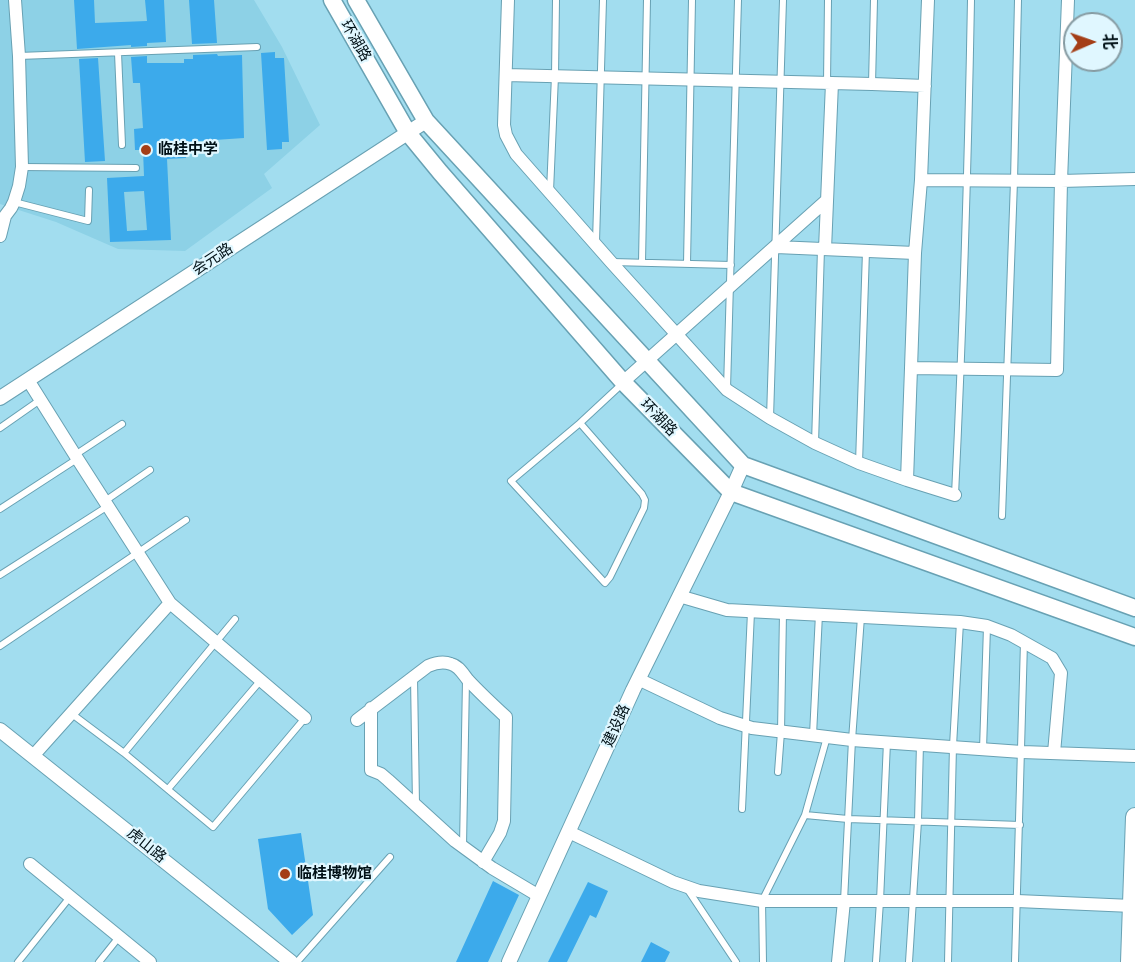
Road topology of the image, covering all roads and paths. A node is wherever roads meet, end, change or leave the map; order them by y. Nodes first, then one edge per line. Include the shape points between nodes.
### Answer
1 (15, 0) edge
2 (332, 0) edge
3 (356, 0) edge
4 (508, 0) edge
5 (556, 0) edge
6 (603, 0) edge
7 (647, 0) edge
8 (692, 0) edge
9 (738, 0) edge
10 (783, 0) edge
11 (828, 0) edge
12 (874, 0) edge
13 (928, 0) edge
14 (971, 0) edge
15 (1018, 0) edge
16 (1068, 0) edge
17 (257, 48) dead end
18 (118, 53) junction
19 (19, 56) junction
20 (506, 75) junction
21 (555, 76) junction
22 (602, 77) junction
23 (646, 78) junction
24 (690, 79) junction
25 (736, 80) junction
26 (781, 81) junction
27 (829, 83) junction
28 (872, 84) junction
29 (925, 86) junction
30 (426, 122) junction
31 (408, 133) junction
32 (122, 145) dead end
33 (22, 167) junction
34 (136, 168) dead end
35 (1135, 179) edge
36 (921, 180) junction
37 (968, 181) junction
38 (1014, 181) junction
39 (1062, 182) junction
40 (88, 190) dead end
41 (550, 193) junction
42 (827, 200) junction
43 (14, 202) junction
44 (2, 215) edge
45 (0, 236) edge
46 (596, 245) junction
47 (776, 247) junction
48 (823, 249) junction
49 (866, 251) junction
50 (915, 253) junction
51 (611, 262) junction
52 (642, 262) junction
53 (687, 264) junction
54 (731, 266) junction
55 (730, 288) junction
56 (678, 334) junction
57 (647, 362) junction
58 (911, 368) junction
59 (961, 369) junction
60 (1008, 369) junction
61 (28, 380) junction
62 (623, 382) junction
63 (727, 390) junction
64 (0, 398) edge
65 (40, 400) junction
66 (771, 418) junction
67 (580, 423) junction
68 (122, 424) dead end
69 (0, 428) edge
70 (815, 443) junction
71 (76, 457) junction
72 (859, 463) junction
73 (743, 465) junction
74 (150, 470) dead end
75 (907, 480) junction
76 (731, 492) junction
77 (955, 495) joint
78 (106, 504) junction
79 (0, 508) edge
80 (1002, 516) dead end
81 (186, 520) dead end
82 (137, 552) junction
83 (0, 575) edge
84 (679, 596) junction
85 (170, 603) junction
86 (1135, 608) edge
87 (751, 611) junction
88 (783, 612) junction
89 (819, 614) junction
90 (861, 616) junction
91 (236, 619) dead end
92 (960, 622) junction
93 (987, 626) junction
94 (1135, 637) edge
95 (1024, 641) junction
96 (216, 642) junction
97 (0, 646) edge
98 (414, 677) junction
99 (466, 678) junction
100 (638, 679) junction
101 (261, 680) junction
102 (371, 708) junction
103 (71, 713) junction
104 (305, 718) joint
105 (357, 720) dead end
106 (747, 727) junction
107 (0, 730) edge
108 (781, 732) junction
109 (813, 736) junction
110 (827, 737) junction
111 (852, 740) junction
112 (886, 742) junction
113 (920, 744) junction
114 (953, 746) junction
115 (983, 749) junction
116 (1022, 752) junction
117 (124, 753) junction
118 (1054, 753) junction
119 (33, 756) junction
120 (1135, 756) edge
121 (778, 772) dead end
122 (168, 789) junction
123 (416, 806) junction
124 (742, 809) dead end
125 (805, 815) junction
126 (1135, 817) edge
127 (849, 819) junction
128 (884, 821) junction
129 (918, 821) junction
130 (950, 823) junction
131 (1020, 825) junction
132 (569, 832) junction
133 (463, 847) junction
134 (390, 857) dead end
135 (483, 862) junction
136 (30, 864) dead end
137 (686, 887) junction
138 (539, 896) junction
139 (70, 897) junction
140 (914, 900) junction
141 (950, 900) junction
142 (762, 901) junction
143 (844, 901) junction
144 (880, 901) junction
145 (1017, 901) junction
146 (1132, 906) junction
147 (119, 937) junction
148 (283, 959) edge
149 (18, 962) edge
150 (99, 962) edge
151 (150, 962) edge
152 (297, 962) edge
153 (509, 962) edge
154 (736, 962) edge
155 (763, 962) edge
156 (838, 962) edge
157 (876, 962) edge
158 (909, 962) edge
159 (948, 962) edge
160 (1015, 962) edge
161 (1130, 962) edge

1 - 19 street
2 - 31 main road, 环湖路
3 - 30 main road, 环湖路
4 - 20 street
5 - 21 lane
6 - 22 lane
7 - 23 lane
8 - 24 lane
9 - 25 lane
10 - 26 lane
11 - 27 lane
12 - 28 lane
13 - 29 street
14 - 37 lane
15 - 38 lane
16 - 39 street
17 - 18 lane
18 - 19 lane
18 - 32 lane
19 - 33 street
20 - 21 street
20 - 41 street via 506,135 516,154
21 - 22 street
21 - 41 lane
22 - 23 street
22 - 46 lane
23 - 24 street
23 - 52 lane
24 - 25 street
24 - 53 lane
25 - 26 street
25 - 54 lane
26 - 27 street
26 - 47 lane
27 - 28 street
27 - 42 street
28 - 29 street
29 - 36 street
30 - 31 street, 会元路
30 - 57 main road, 环湖路
31 - 61 street, 会元路
31 - 62 main road, 环湖路
33 - 34 lane
33 - 43 street
35 - 39 street
36 - 37 street
36 - 50 street
37 - 38 street
37 - 59 lane
38 - 39 street
38 - 60 lane
39 - 60 street via 1057,370
40 - 43 lane via 88,221
41 - 46 street
42 - 47 street
42 - 48 street
43 - 44 street
44 - 45 street
46 - 51 street
47 - 48 street
47 - 55 street
47 - 66 lane
48 - 49 street
48 - 70 lane
49 - 50 street
49 - 72 lane
50 - 58 street
51 - 52 lane
51 - 56 street
52 - 53 lane
53 - 54 lane
54 - 55 lane
55 - 56 street
55 - 63 lane
56 - 57 street
56 - 63 street
57 - 62 street
57 - 73 main road, 环湖路
58 - 59 street
58 - 75 street
59 - 60 street
59 - 77 lane
60 - 80 lane
61 - 64 street, 会元路
61 - 65 street
62 - 67 lane
62 - 76 main road, 环湖路
63 - 66 street
65 - 69 lane
65 - 71 street
66 - 70 street
67 - 67 lane via 645,500 605,583 511,481
68 - 71 lane
70 - 72 street
71 - 78 street
71 - 79 lane
72 - 75 street
73 - 76 street, 建设路
73 - 86 main road, 环湖路
74 - 78 lane
75 - 77 street
76 - 84 street, 建设路
76 - 94 main road, 环湖路
78 - 82 street
78 - 83 lane
81 - 82 lane
82 - 85 street
82 - 97 lane
84 - 87 street via 727,610
84 - 100 street, 建设路
85 - 96 street
85 - 103 street
87 - 88 street
87 - 106 lane
88 - 89 street
88 - 108 lane
89 - 90 street
89 - 109 lane
90 - 92 street
90 - 111 lane
91 - 96 lane
92 - 93 street
92 - 114 lane
93 - 95 street
93 - 115 lane
95 - 116 lane
95 - 118 street via 1052,658 1061,673
96 - 101 street
96 - 117 lane
98 - 99 street via 428,666 444,662 454,665
98 - 102 street
98 - 123 lane
99 - 133 lane
99 - 135 street via 506,717 504,821
100 - 106 street
100 - 132 street, 建设路
101 - 104 street
101 - 122 lane
102 - 105 street
102 - 123 street via 371,770 381,774
103 - 117 lane
103 - 119 street
104 - 122 lane via 213,827
106 - 108 street
106 - 124 lane
107 - 119 street, 虎山路
108 - 109 street
108 - 121 lane
109 - 110 street
110 - 111 street
110 - 125 lane
111 - 112 street
111 - 127 lane
112 - 113 street
112 - 128 lane
113 - 114 street
113 - 129 lane
114 - 115 street
114 - 130 lane
115 - 116 street
116 - 118 street
116 - 131 lane
117 - 122 lane
118 - 120 street
119 - 148 street, 虎山路
123 - 133 street
125 - 127 lane
125 - 142 lane
126 - 146 main road
127 - 128 lane
127 - 143 lane
128 - 129 lane
128 - 144 lane
129 - 130 lane
129 - 140 lane
130 - 131 lane
130 - 141 lane
131 - 145 lane
132 - 137 street
132 - 138 street, 建设路
133 - 135 street
134 - 152 lane
135 - 138 street
136 - 139 street
137 - 142 street
137 - 154 lane
138 - 153 street, 建设路
139 - 147 street
139 - 149 lane
140 - 141 street
140 - 144 street
140 - 158 lane
141 - 145 street
141 - 159 lane
142 - 143 street
142 - 155 lane
143 - 144 street
143 - 156 street
144 - 157 lane
145 - 146 street
145 - 160 lane
146 - 161 main road
147 - 150 lane
147 - 151 street

